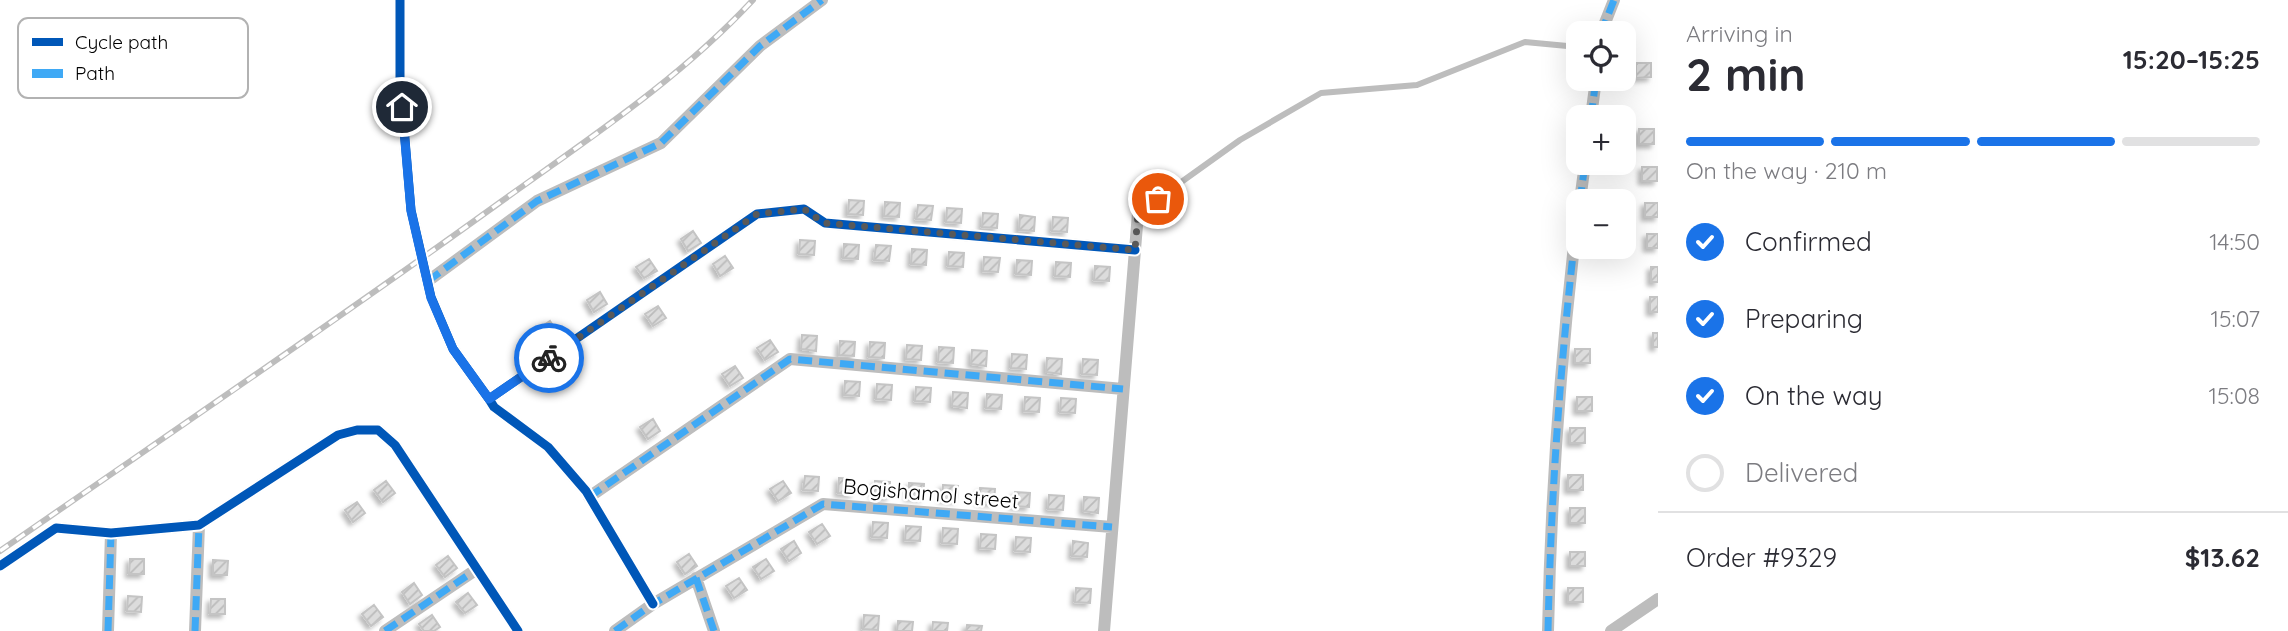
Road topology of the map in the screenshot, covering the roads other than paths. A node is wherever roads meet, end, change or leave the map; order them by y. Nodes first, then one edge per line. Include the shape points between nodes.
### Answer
1 (400, 0) edge
2 (822, 0) edge
3 (1614, 0) edge
4 (1606, 21) edge
5 (1566, 46) edge
6 (1138, 213) joint
7 (1135, 250) junction
8 (1572, 259) edge
9 (428, 281) junction
10 (1123, 389) junction
11 (489, 399) junction
12 (589, 497) junction
13 (199, 525) junction
14 (1112, 527) junction
15 (111, 533) junction
16 (0, 566) edge
17 (477, 569) junction
18 (696, 578) junction
19 (1658, 599) edge
20 (653, 604) junction
21 (108, 631) edge
22 (195, 631) edge
23 (385, 631) edge
24 (518, 631) edge
25 (615, 631) edge
26 (714, 631) edge
27 (1104, 631) edge
28 (1548, 631) edge
29 (1611, 631) edge

1 - 9 street via 400,81 411,211
2 - 9 street via 760,46 661,143 537,201
3 - 4 street
5 - 6 lane via 1525,43 1417,85 1321,93 1240,140
6 - 7 street
7 - 10 street
7 - 11 street via 824,223 804,209 757,214
8 - 28 street via 1551,505
9 - 11 street via 453,349
10 - 12 street via 790,359
10 - 14 street
11 - 12 street via 548,447
12 - 20 street
13 - 15 street
13 - 17 street via 338,435 378,430 395,445
13 - 22 street
14 - 18 street, Bogishamol street via 823,504
14 - 27 street
15 - 16 street via 56,528
15 - 21 street
17 - 23 street
17 - 24 street
18 - 20 street, Bogishamol street
18 - 26 street
19 - 29 street
20 - 25 street, Bogishamol street

